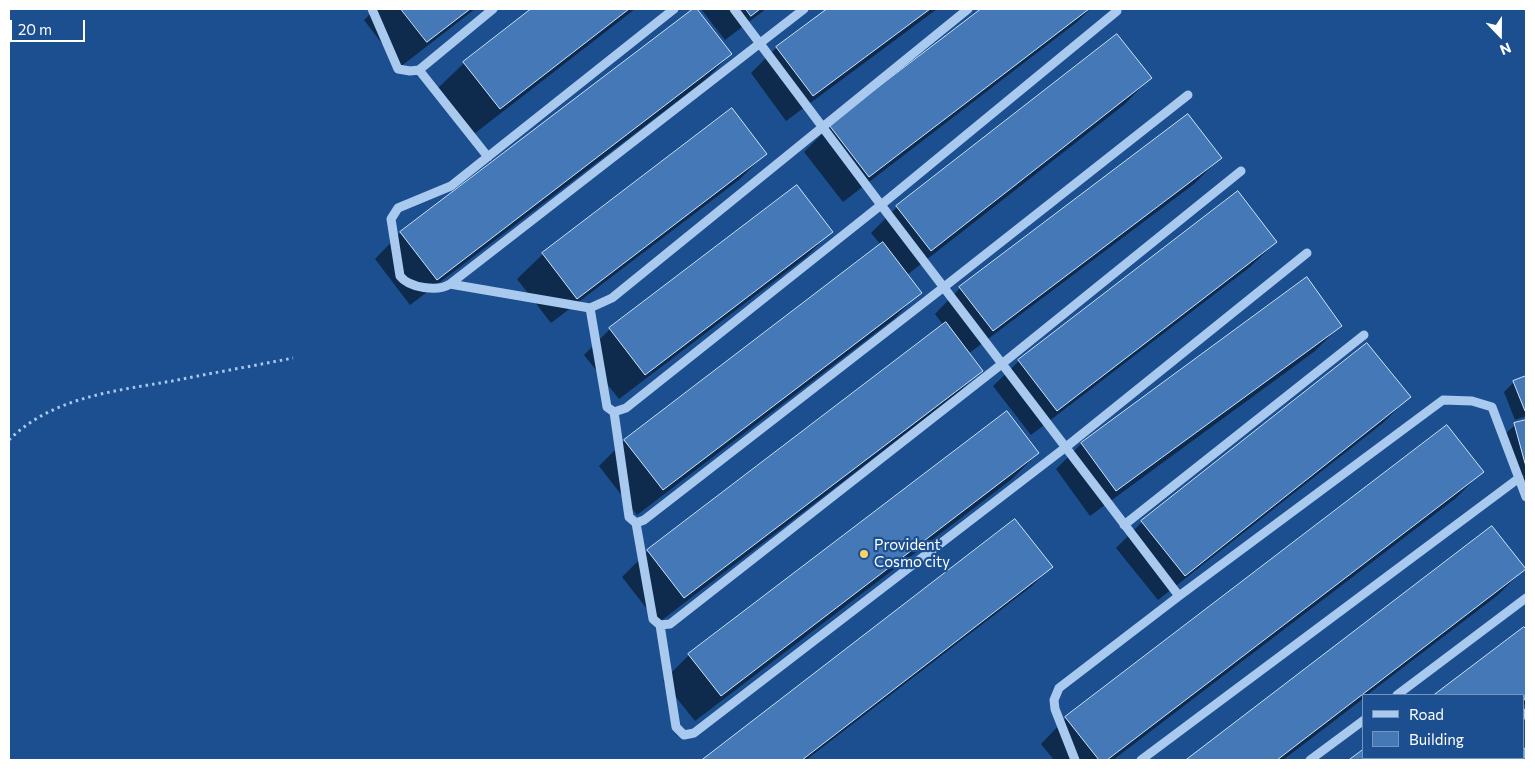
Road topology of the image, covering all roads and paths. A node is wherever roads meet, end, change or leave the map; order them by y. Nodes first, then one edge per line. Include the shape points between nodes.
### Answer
1 (372, 9) edge
2 (494, 9) edge
3 (674, 9) edge
4 (734, 9) edge
5 (804, 9) edge
6 (968, 9) edge
7 (1116, 11) dead end
8 (760, 44) junction
9 (419, 70) junction
10 (1188, 95) dead end
11 (823, 126) junction
12 (488, 157) junction
13 (1241, 171) dead end
14 (881, 204) junction
15 (1306, 253) dead end
16 (450, 284) junction
17 (944, 287) junction
18 (590, 308) junction
19 (1364, 335) dead end
20 (293, 358) dead end
21 (1003, 363) junction
22 (614, 412) junction
23 (9, 440) edge
24 (1066, 446) junction
25 (1519, 478) junction
26 (1526, 497) edge
27 (636, 523) junction
28 (1124, 525) junction
29 (1179, 596) junction
30 (1526, 598) edge
31 (660, 625) junction
32 (1398, 694) edge
33 (1362, 721) edge
34 (1075, 760) edge
35 (1141, 760) edge
36 (1310, 760) edge

1 - 9 street via 398,69
2 - 9 street
3 - 12 street
4 - 8 street
5 - 8 street
6 - 11 street
7 - 14 street
8 - 11 street
8 - 16 street
9 - 12 street
10 - 17 street
11 - 14 street
11 - 18 street via 612,298
12 - 16 street via 451,186 394,212 392,219 400,276 404,282 438,289
13 - 21 street
14 - 17 street
14 - 22 street via 626,408
15 - 24 street
16 - 18 street
17 - 21 street
17 - 27 street
18 - 22 street via 607,407
19 - 28 street
20 - 23 path via 94,395 57,407 21,427
21 - 24 street
21 - 31 street via 670,624
22 - 27 street via 628,517
24 - 28 street
24 - 31 street via 702,727 684,736 676,727
25 - 26 street
25 - 29 street via 1492,407 1472,401 1443,400
25 - 35 street
27 - 31 street via 653,619
28 - 29 street
29 - 34 street via 1059,688 1054,700 1055,709
30 - 32 street
33 - 36 street

